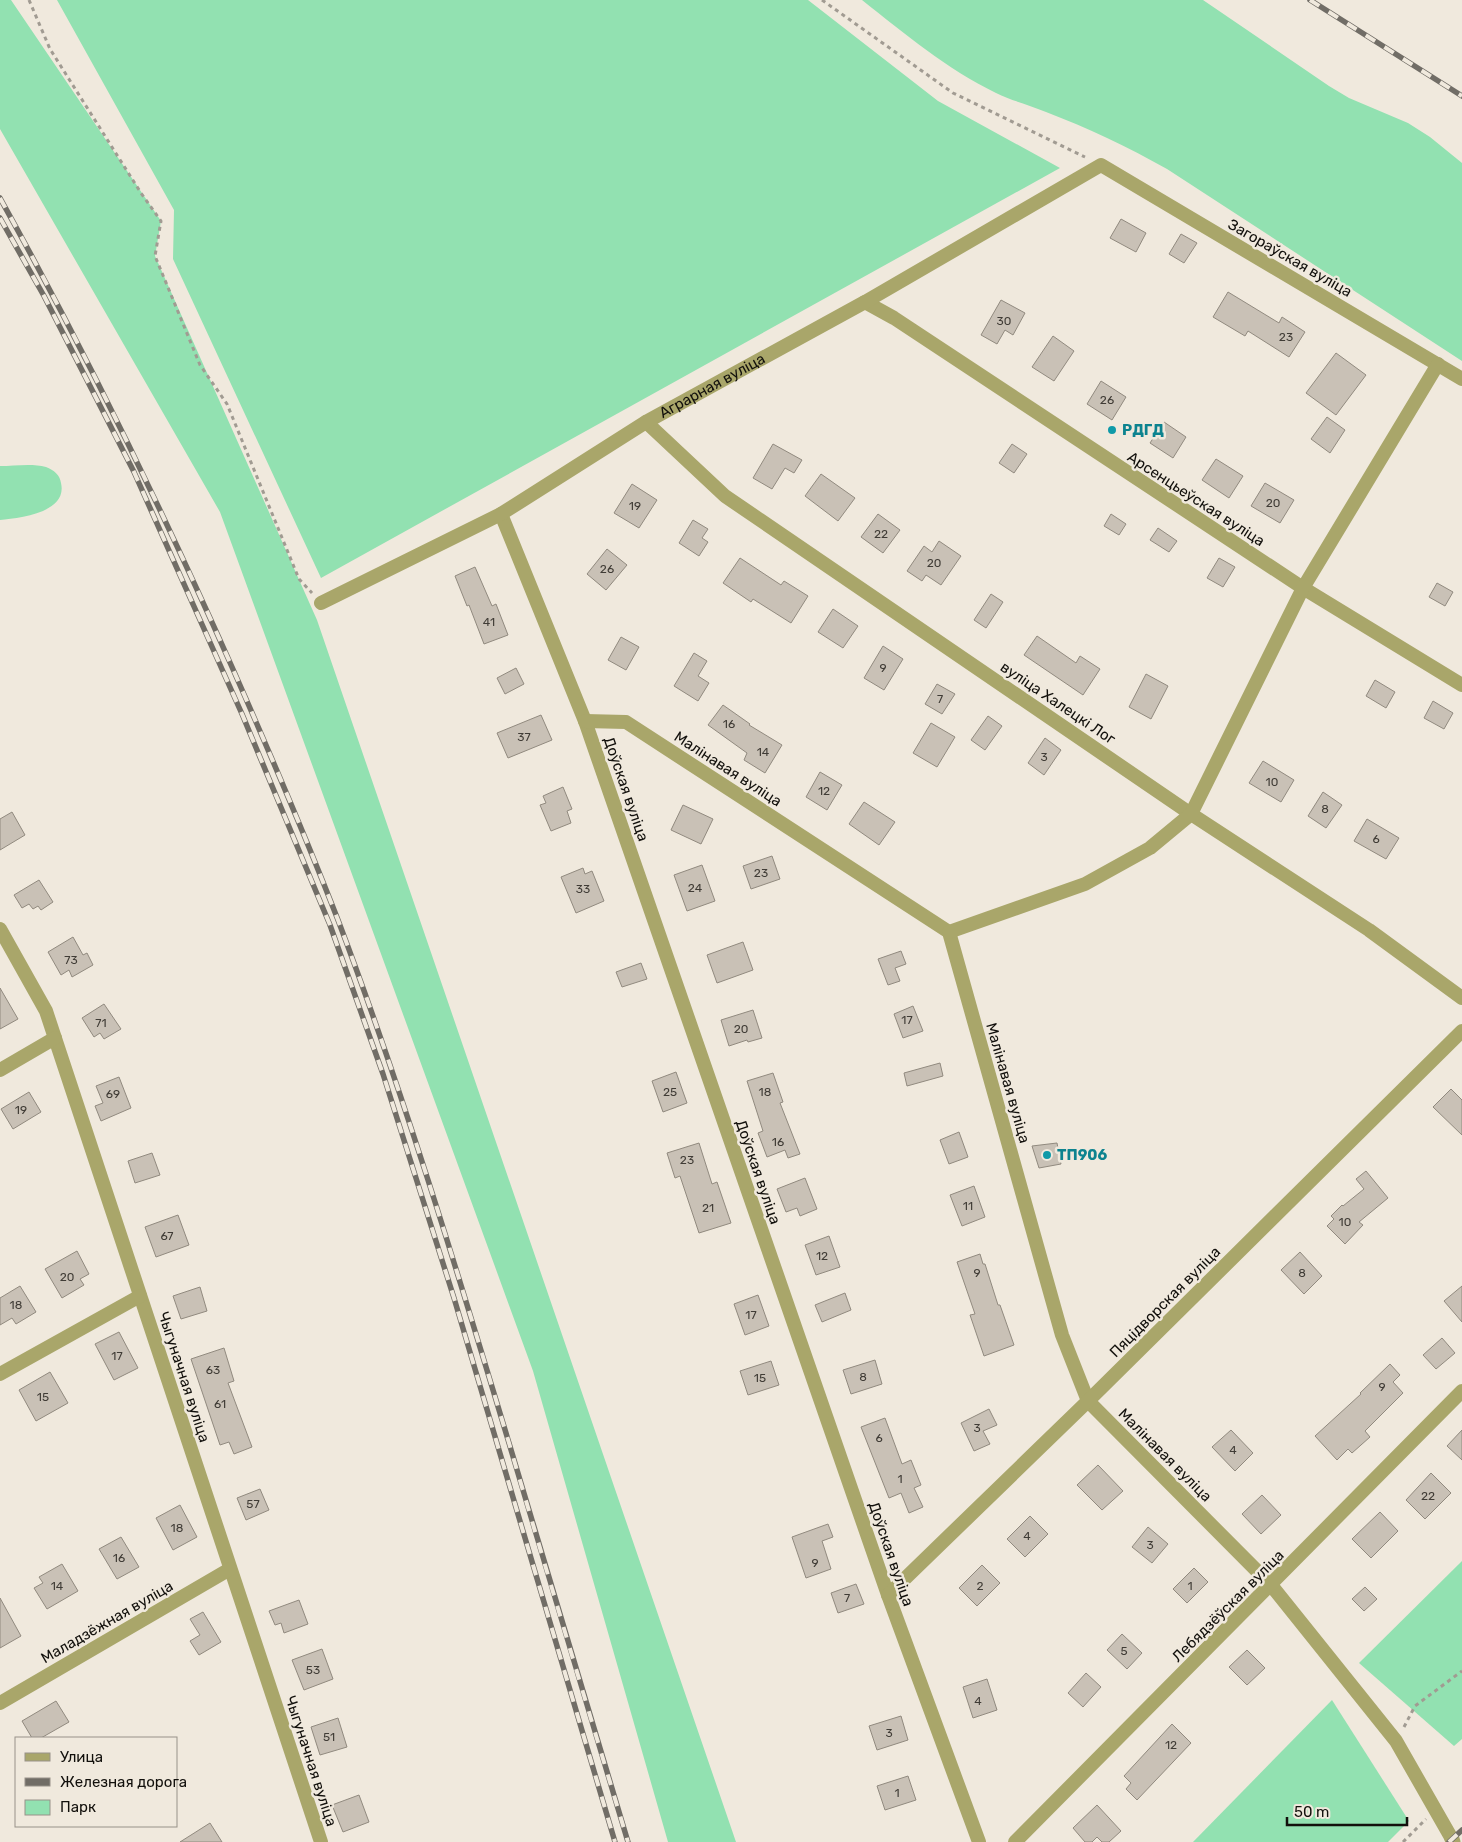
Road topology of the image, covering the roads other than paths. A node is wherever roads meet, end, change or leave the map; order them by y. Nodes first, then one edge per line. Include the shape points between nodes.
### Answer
1 (1101, 166) joint
2 (865, 302) junction
3 (1438, 364) junction
4 (1462, 379) edge
5 (646, 422) junction
6 (501, 514) junction
7 (1303, 588) junction
8 (321, 603) road end
9 (1462, 685) edge
10 (585, 721) junction
11 (1191, 814) junction
12 (0, 929) edge
13 (949, 932) junction
14 (1462, 998) edge
15 (1462, 1031) edge
16 (55, 1038) junction
17 (0, 1070) edge
18 (140, 1296) junction
19 (0, 1374) edge
20 (1462, 1391) edge
21 (1088, 1401) junction
22 (230, 1569) junction
23 (1272, 1585) junction
24 (888, 1595) junction
25 (0, 1703) edge
26 (1453, 1841) edge
27 (321, 1842) edge
28 (980, 1842) edge
29 (1016, 1842) edge

1 - 2 street, Аграрная вуліца
1 - 3 street, Загораўская вуліца
2 - 5 street, Аграрная вуліца
2 - 7 street, Арсенцьеўская вуліца
3 - 4 street, Загораўская вуліца
3 - 7 street
5 - 6 street, Аграрная вуліца
5 - 11 street, вуліца Халецкі Лог via 725,496
6 - 8 street, Аграрная вуліца
6 - 10 street, Доўская вуліца
7 - 9 street, Арсенцьеўская вуліца
7 - 11 street
10 - 13 street, Малінавая вуліца via 626,722
10 - 24 street, Доўская вуліца
11 - 13 street via 1150,848 1085,884
11 - 14 street, вуліца Халецкі Лог via 1369,930
12 - 16 street, Чыгуначная вуліца via 46,1011
13 - 21 street, Малінавая вуліца via 1062,1335
15 - 21 street, Пяцідворская вуліца
16 - 17 street
16 - 18 street, Чыгуначная вуліца
18 - 19 street
18 - 22 street, Чыгуначная вуліца
20 - 23 street, Лебядзёўская вуліца
21 - 23 street, Малінавая вуліца
21 - 24 street, Пяцідворская вуліца
22 - 25 street, Маладзёжная вуліца
22 - 27 street, Чыгуначная вуліца
23 - 26 street, Малінавая вуліца via 1396,1741
23 - 29 street, Лебядзёўская вуліца
24 - 28 street, Доўская вуліца

